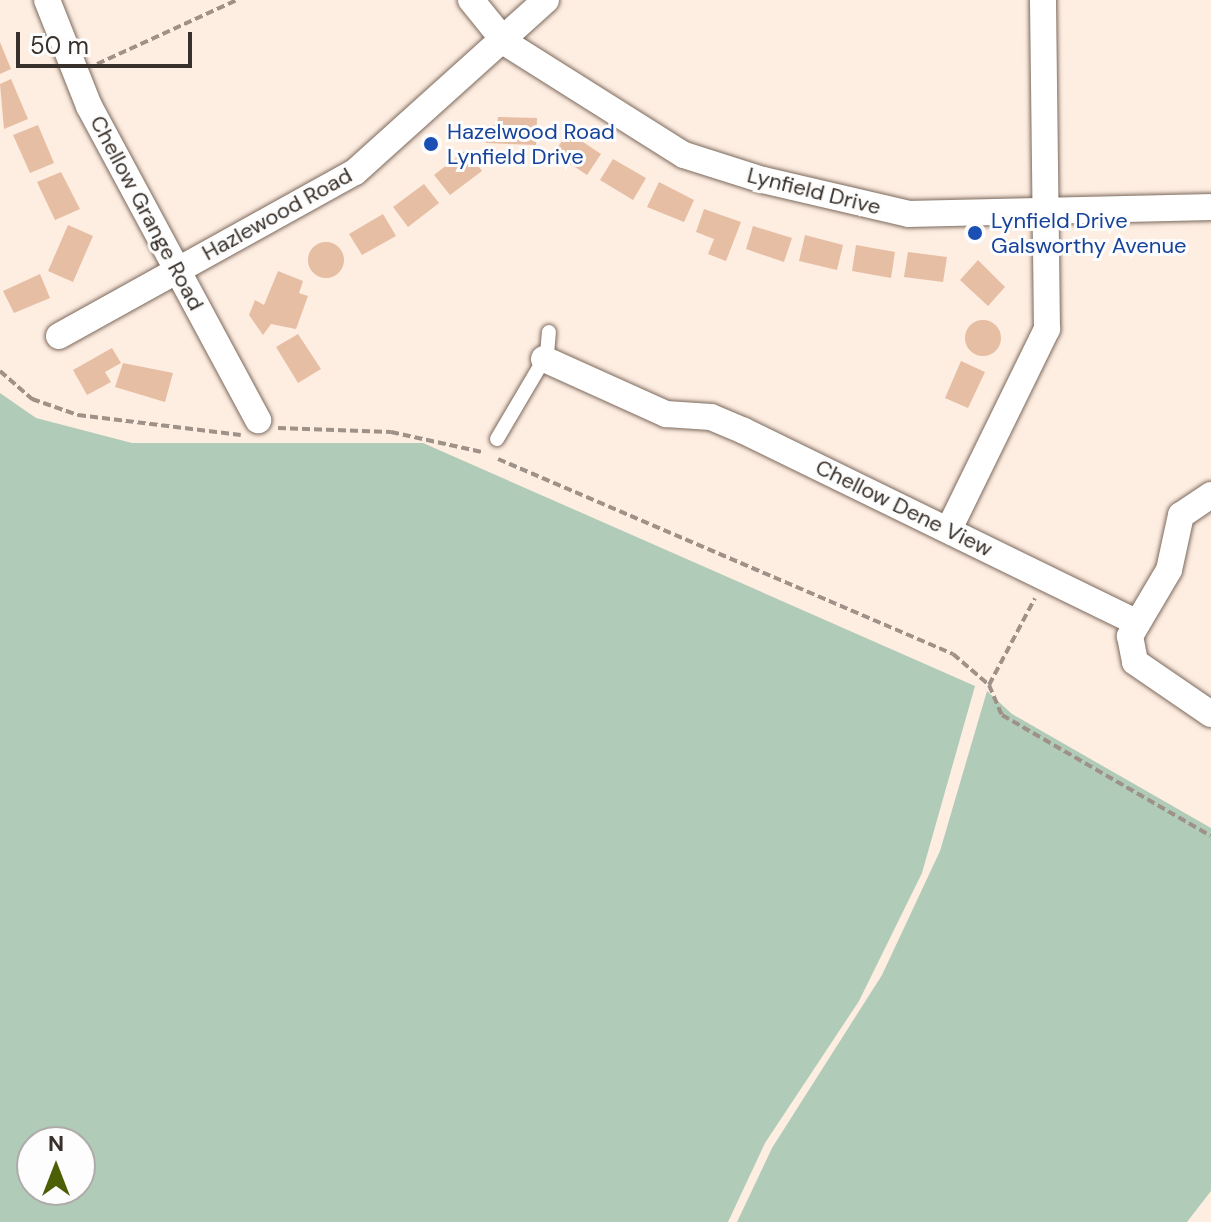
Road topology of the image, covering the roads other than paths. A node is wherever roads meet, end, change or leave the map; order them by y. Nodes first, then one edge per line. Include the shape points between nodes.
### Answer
1 (47, 0) edge
2 (471, 0) edge
3 (546, 0) edge
4 (1043, 0) edge
5 (506, 43) junction
6 (1211, 207) edge
7 (1049, 213) junction
8 (178, 270) junction
9 (549, 332) dead end
10 (59, 336) dead end
11 (544, 359) junction
12 (258, 420) road end
13 (497, 439) dead end
14 (1211, 495) edge
15 (949, 529) junction
16 (1135, 622) junction
17 (1211, 714) edge

1 - 8 street, Chellow Grange Road via 76,73
2 - 5 street, Lynfield Drive
3 - 5 street, Hazlewood Road
4 - 7 street
5 - 7 street, Lynfield Drive via 684,155 763,180 909,214
5 - 8 street, Hazlewood Road via 355,172
6 - 7 street, Lynfield Drive
7 - 15 street via 1047,329
8 - 10 street, Hazlewood Road
8 - 12 street, Chellow Grange Road
9 - 11 lane
11 - 13 lane
11 - 15 street, Chellow Dene View via 666,414 711,417
14 - 16 street via 1181,515 1169,570
15 - 16 street, Chellow Dene View
16 - 17 street via 1135,662

